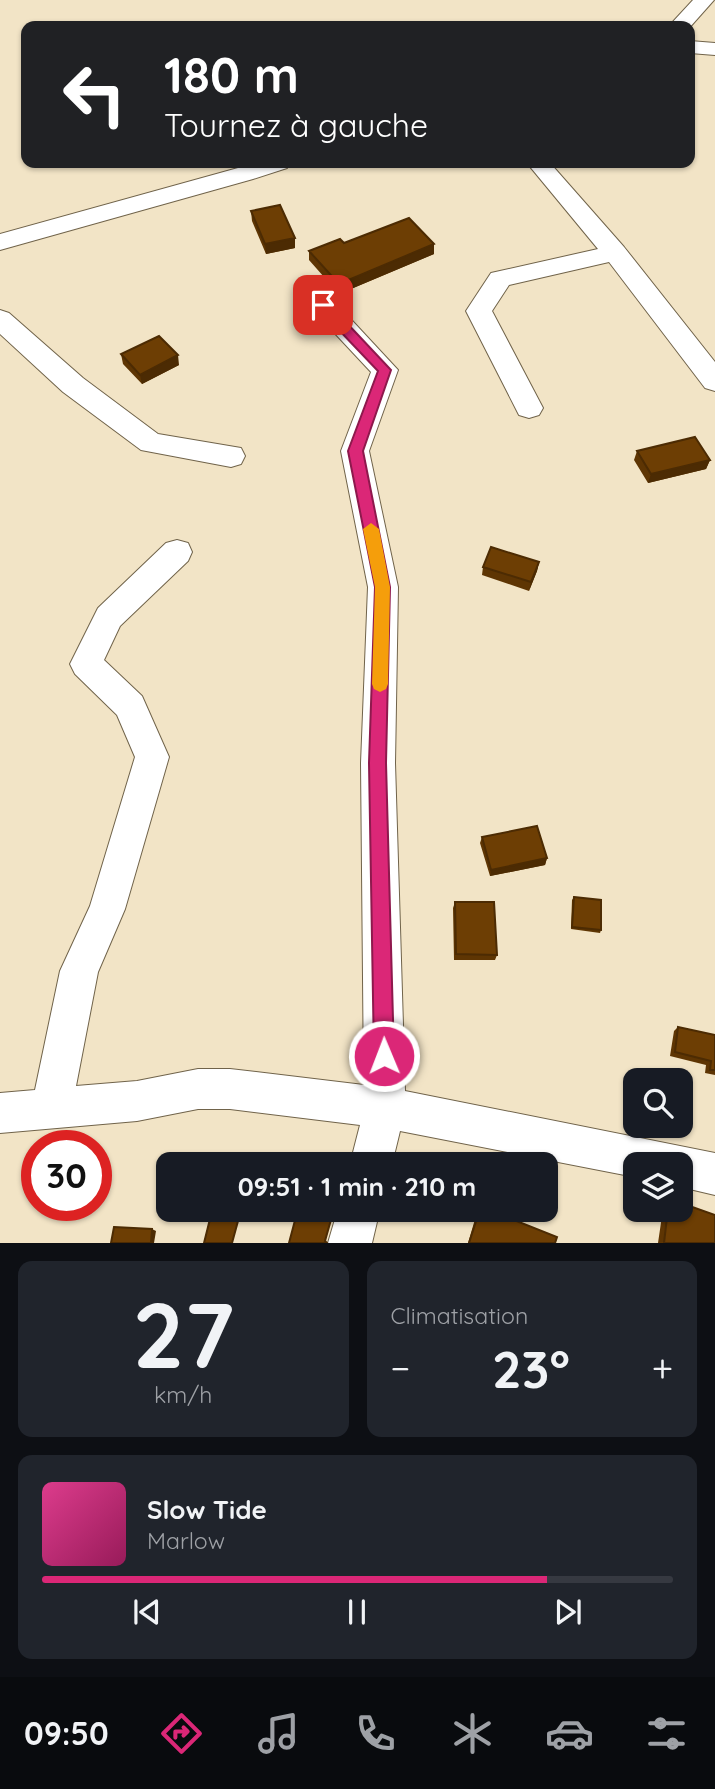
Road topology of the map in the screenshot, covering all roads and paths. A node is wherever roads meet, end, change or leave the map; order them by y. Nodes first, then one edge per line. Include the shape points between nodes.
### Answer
1 (704, 0) edge
2 (684, 21) edge
3 (695, 47) edge
4 (715, 49) edge
5 (263, 168) edge
6 (542, 168) edge
7 (0, 242) edge
8 (615, 253) junction
9 (323, 305) dead end
10 (0, 319) edge
11 (715, 381) edge
12 (529, 408) dead end
13 (231, 456) dead end
14 (177, 552) dead end
15 (51, 1108) junction
16 (385, 1109) junction
17 (0, 1113) edge
18 (374, 1152) edge
19 (623, 1154) edge
20 (693, 1169) edge
21 (715, 1174) edge
22 (356, 1222) edge
23 (350, 1243) edge

1 - 2 street
3 - 4 street
5 - 7 street
6 - 8 street
8 - 11 street
8 - 12 street via 500,279 479,311
9 - 16 street via 385,370 355,451 383,587 378,763
10 - 13 street via 73,386 151,443
14 - 15 street via 109,617 86,664 130,706 152,757 107,909 79,971
15 - 16 street via 230,1089
15 - 17 street
16 - 18 street
16 - 19 street
20 - 21 street
22 - 23 street

